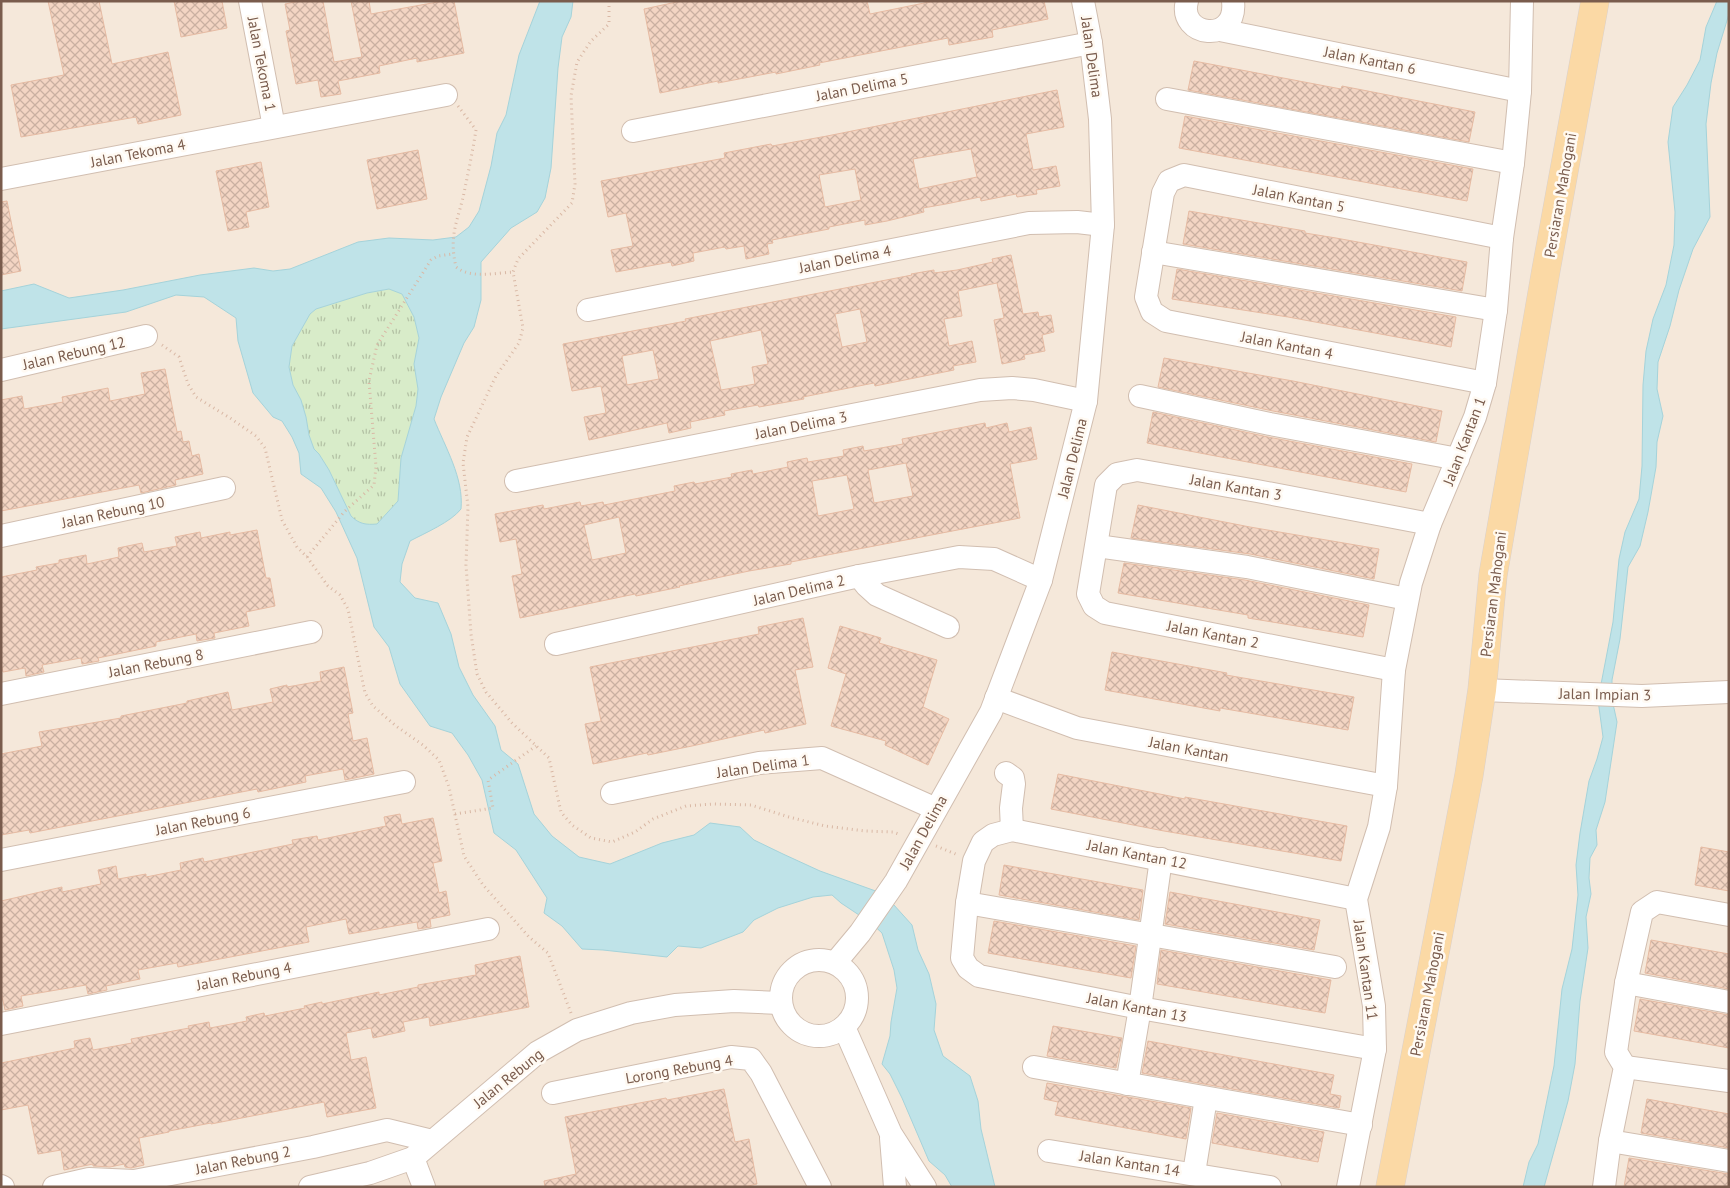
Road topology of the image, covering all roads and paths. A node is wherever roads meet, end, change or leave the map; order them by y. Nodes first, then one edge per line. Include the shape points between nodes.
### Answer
1 (250, 1) edge
2 (609, 1) edge
3 (1084, 1) edge
4 (1187, 1) edge
5 (1233, 1) edge
6 (1522, 1) edge
7 (1595, 1) edge
8 (1220, 30) junction
9 (1091, 43) junction
10 (1520, 90) junction
11 (446, 96) joint
12 (1167, 99) dead end
13 (274, 127) junction
14 (633, 131) dead end
15 (1513, 163) junction
16 (1, 179) edge
17 (1103, 225) junction
18 (1502, 238) junction
19 (1153, 252) junction
20 (452, 254) junction
21 (513, 272) junction
22 (588, 310) dead end
23 (1496, 310) junction
24 (146, 336) joint
25 (1, 370) edge
26 (1485, 383) junction
27 (1140, 396) dead end
28 (1086, 401) junction
29 (1458, 459) junction
30 (516, 481) dead end
31 (224, 488) dead end
32 (1430, 524) junction
33 (1, 536) edge
34 (1096, 546) junction
35 (307, 558) junction
36 (859, 576) junction
37 (1041, 580) junction
38 (1407, 599) junction
39 (948, 627) dead end
40 (311, 632) dead end
41 (556, 644) dead end
42 (1394, 670) junction
43 (1482, 690) junction
44 (1729, 692) edge
45 (1, 694) edge
46 (996, 698) junction
47 (536, 746) junction
48 (1006, 773) dead end
49 (404, 782) dead end
50 (1386, 786) junction
51 (612, 793) dead end
52 (936, 809) junction
53 (455, 814) junction
54 (1012, 830) junction
55 (918, 841) junction
56 (1161, 859) junction
57 (1, 860) edge
58 (974, 861) junction
59 (1356, 899) junction
60 (967, 903) junction
61 (1729, 914) edge
62 (488, 929) dead end
63 (1150, 935) junction
64 (835, 963) junction
65 (1335, 967) dead end
66 (1626, 983) junction
67 (1729, 1002) edge
68 (780, 1003) junction
69 (1140, 1008) junction
70 (1, 1024) edge
71 (844, 1027) junction
72 (577, 1030) junction
73 (1375, 1049) junction
74 (1625, 1067) junction
75 (1034, 1068) dead end
76 (1729, 1082) edge
77 (1127, 1084) junction
78 (553, 1093) dead end
79 (1206, 1098) junction
80 (1361, 1126) junction
81 (891, 1134) junction
82 (432, 1141) junction
83 (1610, 1141) junction
84 (1049, 1151) dead end
85 (413, 1158) junction
86 (1729, 1161) edge
87 (1194, 1174) junction
88 (54, 1187) edge
89 (310, 1187) edge
90 (424, 1187) edge
91 (820, 1187) edge
92 (895, 1187) edge
93 (925, 1187) edge
94 (1270, 1187) edge
95 (1348, 1187) edge
96 (1390, 1187) edge
97 (1604, 1187) edge

1 - 13 street, Jalan Tekoma 1
2 - 21 path via 609,24 577,62 571,96 575,184 572,203 518,259
3 - 9 street, Jalan Delima
4 - 8 street, Jalan Kantan 6 via 1188,19 1196,28 1208,32
5 - 8 street via 1234,13 1229,24
6 - 10 street, Jalan Kantan 1
7 - 43 main road, Persiaran Mahogani via 1494,575
8 - 10 street, Jalan Kantan 6
9 - 14 street, Jalan Delima 5
9 - 17 street, Jalan Delima via 1100,119
10 - 15 street, Jalan Kantan 1
11 - 13 street, Jalan Tekoma 4
11 - 20 path via 476,130 465,189 452,234
12 - 15 street
13 - 16 street, Jalan Tekoma 4
15 - 18 street, Jalan Kantan 1
17 - 22 street, Jalan Delima 4 via 1030,223
17 - 28 street, Jalan Delima
18 - 19 street, Jalan Kantan 5 via 1184,175 1169,181 1163,193
18 - 23 street, Jalan Kantan 1
19 - 23 street
19 - 26 street, Jalan Kantan 4 via 1146,297 1152,312 1166,321
20 - 21 path via 456,267 461,271 485,274
20 - 35 path via 430,260 377,345 369,381 376,467 374,484 345,512
21 - 47 path via 523,328 519,343 496,376 467,438 463,463 468,507 466,565 477,674 486,692
23 - 26 street, Jalan Kantan 1
24 - 25 street, Jalan Rebung 12
24 - 35 path via 179,357 196,398 256,436 266,448 282,520
26 - 29 street, Jalan Kantan 1
27 - 29 street
28 - 30 street, Jalan Delima 3 via 1034,390 980,390
28 - 37 street, Jalan Delima
29 - 32 street, Jalan Kantan 1
31 - 33 street, Jalan Rebung 10
32 - 34 street, Jalan Kantan 3 via 1137,470 1118,474 1106,485
32 - 38 street, Jalan Kantan 1
34 - 38 street via 1247,567
34 - 42 street, Jalan Kantan 2 via 1088,594 1094,606 1105,613
35 - 53 path via 328,586 340,595 348,609 366,693 373,706 439,760
36 - 37 street, Jalan Delima 2 via 958,558 994,559
36 - 39 street via 877,595
36 - 41 street, Jalan Delima 2
37 - 46 street, Jalan Delima
38 - 42 street, Jalan Kantan 1
40 - 45 street, Jalan Rebung 8
42 - 50 street, Jalan Kantan 1
43 - 44 street, Jalan Impian 3 via 1642,696
43 - 96 main road, Persiaran Mahogani via 1469,775
46 - 50 street, Jalan Kantan via 1077,728
46 - 52 street, Jalan Delima
47 - 53 path via 488,780 493,808
47 - 55 path via 549,758 561,812 572,825 591,838 612,842 635,832 653,819 686,806 714,804 751,805 825,826 893,832
48 - 54 street via 1013,778 1014,784
49 - 57 street, Jalan Rebung 6
50 - 59 street, Jalan Kantan 11 via 1379,827
51 - 52 street, Jalan Delima 1 via 759,764 822,758
52 - 55 street, Jalan Delima
53 - 72 path via 464,856 483,885 529,937 548,953
54 - 56 street, Jalan Kantan 12
54 - 58 street, Jalan Kantan 12 via 982,842
55 - 58 path
55 - 64 street, Jalan Delima via 896,881
56 - 59 street, Jalan Kantan 12
56 - 63 street
58 - 60 street, Jalan Kantan 12
59 - 73 street, Jalan Kantan 11 via 1374,1006
60 - 63 street
60 - 69 street, Jalan Kantan 13 via 962,958 968,968 979,976
61 - 66 street via 1657,902 1642,912
62 - 70 street, Jalan Rebung 4
63 - 65 street
63 - 69 street
64 - 68 street via 808,961 796,967 786,977
64 - 71 street via 850,975 857,992 857,1005
66 - 67 street
66 - 74 street via 1616,1052
68 - 71 street via 790,1024 811,1036 828,1035
68 - 72 street, Jalan Rebung via 734,1001 675,1005 631,1013
69 - 73 street, Jalan Kantan 13
69 - 77 street
71 - 81 street
72 - 82 street, Jalan Rebung via 538,1052
73 - 80 street, Jalan Kantan 11
74 - 76 street
74 - 83 street
75 - 77 street
77 - 79 street
78 - 91 street, Lorong Rebung 4 via 731,1057 751,1059 762,1073
79 - 80 street
79 - 87 street
80 - 95 street, Jalan Kantan 11
81 - 92 street
81 - 93 street
82 - 85 street, Jalan Rebung
82 - 88 street, Jalan Rebung 2 via 387,1130 313,1148 134,1181 90,1179
83 - 86 street
83 - 97 street
84 - 87 street, Jalan Kantan 14
85 - 89 street, Jalan Rebung via 370,1173
85 - 90 street
87 - 94 street, Jalan Kantan 14

